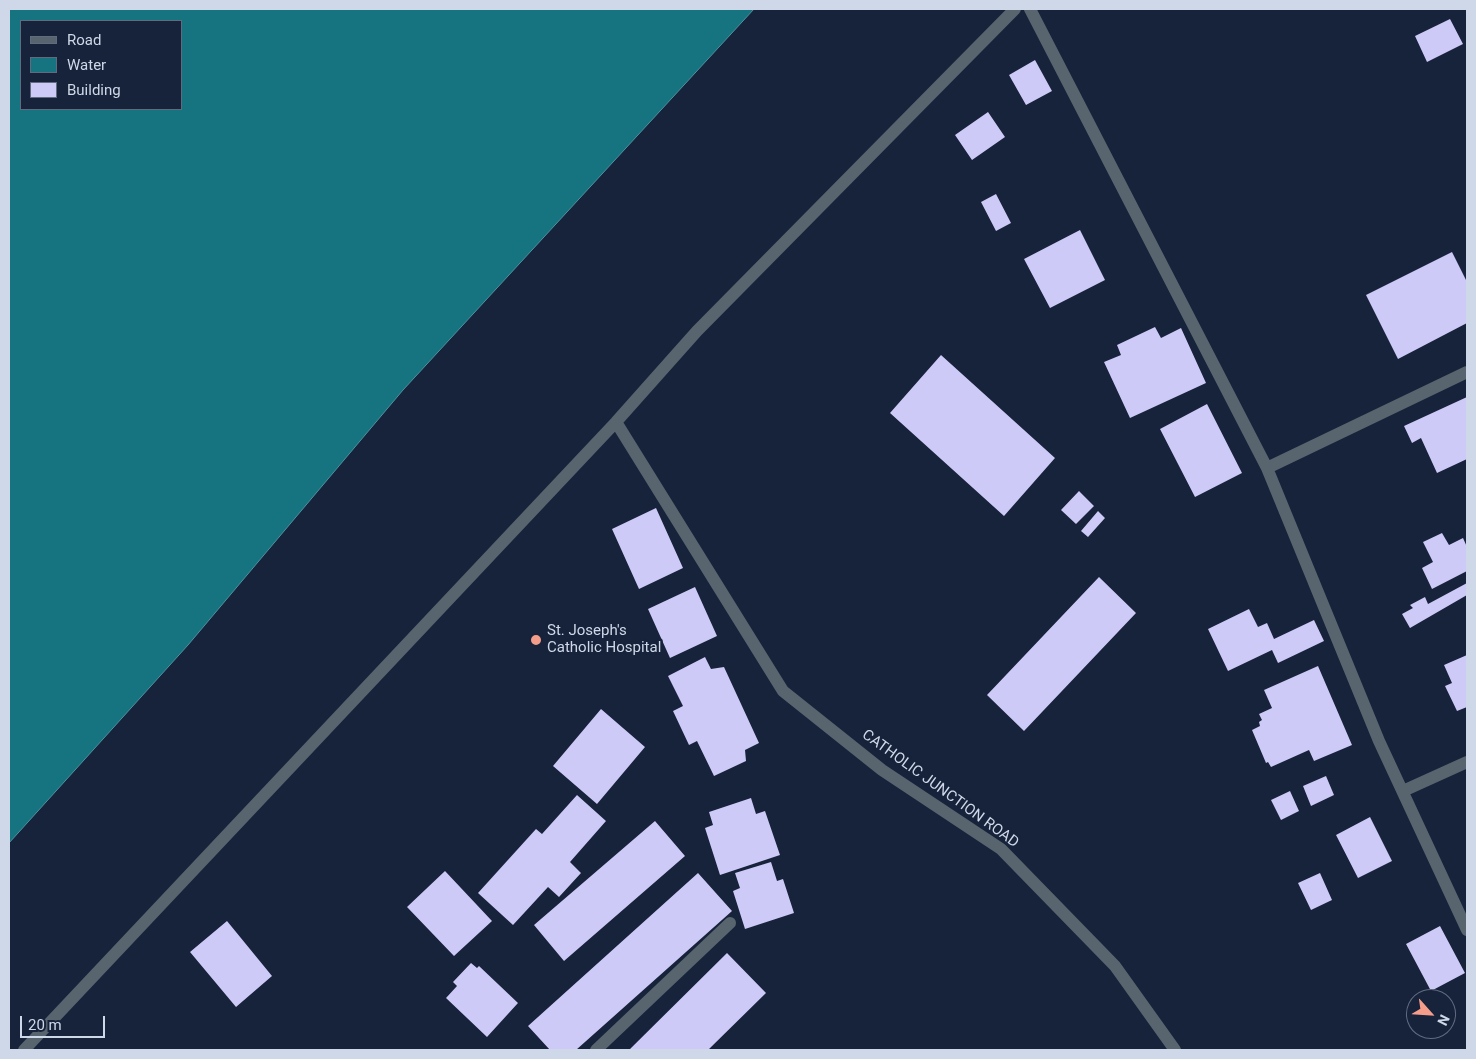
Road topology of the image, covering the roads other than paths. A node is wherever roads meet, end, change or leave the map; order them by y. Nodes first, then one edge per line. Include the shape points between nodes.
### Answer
1 (1015, 9) edge
2 (1030, 9) edge
3 (1467, 372) edge
4 (616, 422) junction
5 (1267, 468) junction
6 (1467, 762) edge
7 (1403, 791) junction
8 (730, 923) dead end
9 (1467, 930) edge
10 (24, 1050) edge
11 (596, 1050) edge
12 (1175, 1050) edge

1 - 4 street via 697,331
2 - 5 street
3 - 5 street
4 - 10 street
4 - 12 street, CATHOLIC JUNCTION ROAD via 783,691 882,770 1001,849 1115,966
5 - 7 street via 1379,741
6 - 7 street
7 - 9 street
8 - 11 street

